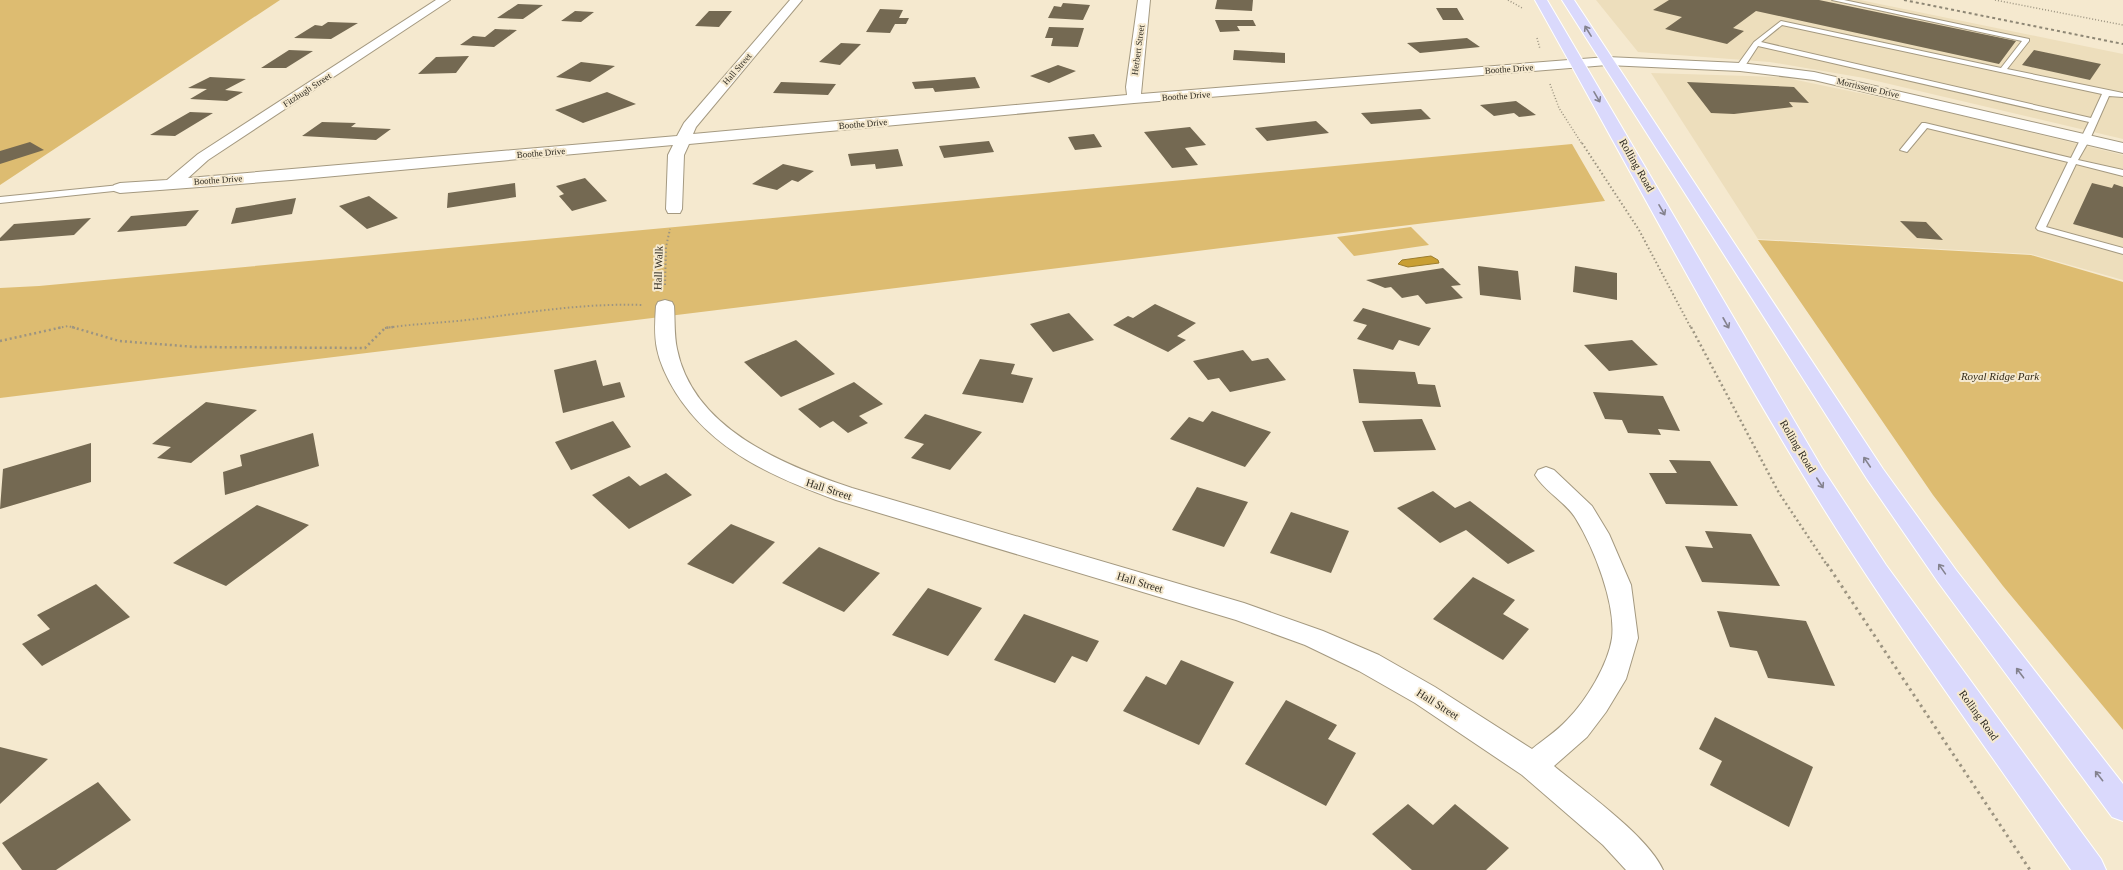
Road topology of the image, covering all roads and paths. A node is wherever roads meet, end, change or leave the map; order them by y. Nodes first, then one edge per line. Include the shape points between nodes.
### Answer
1 (444, 0) edge
2 (796, 0) edge
3 (1144, 0) edge
4 (1508, 0) edge
5 (1541, 0) edge
6 (1568, 0) edge
7 (1835, 0) edge
8 (1995, 0) edge
9 (1523, 9) dead end
10 (2123, 26) edge
11 (1536, 34) dead end
12 (1756, 44) junction
13 (1607, 62) junction
14 (1578, 63) junction
15 (1544, 67) junction
16 (1740, 67) junction
17 (2002, 71) junction
18 (2106, 93) junction
19 (2123, 95) edge
20 (1134, 100) junction
21 (2094, 121) junction
22 (2086, 139) junction
23 (682, 140) junction
24 (2123, 148) edge
25 (1904, 150) dead end
26 (2073, 161) junction
27 (2123, 173) edge
28 (173, 183) junction
29 (120, 188) joint
30 (0, 200) edge
31 (674, 208) joint
32 (2123, 251) edge
33 (665, 306) junction
34 (0, 341) edge
35 (1546, 475) dead end
36 (1534, 766) junction
37 (2123, 807) edge
38 (1647, 870) edge
39 (2030, 870) edge
40 (2090, 870) edge

1 - 28 street, Fitzhugh Street via 203,158
2 - 23 street, Hall Street via 697,116
3 - 20 street, Herbert Street via 1133,87
4 - 9 path
5 - 14 main road, Rolling Road
13 -> 6 main road
7 - 17 lane via 2027,40
8 - 10 path
11 - 15 path
12 - 16 lane
12 - 17 lane via 1781,23
12 - 21 lane
13 - 14 street, Boothe Drive
13 - 16 street, Morrissette Drive
37 -> 13 main road via 1947,576 1875,474
14 - 15 street, Boothe Drive
14 -> 40 main road, Rolling Road via 1747,361 1812,470 1877,571
15 - 20 street, Boothe Drive
15 - 39 path via 1559,108 1639,230 1779,492
16 - 22 street, Morrissette Drive via 1846,82
17 - 18 lane
18 - 19 lane
18 - 21 lane
20 - 23 street, Boothe Drive
21 - 22 lane
22 - 24 street, Morrissette Drive
22 - 26 lane
23 - 28 street, Boothe Drive
23 - 31 street, Hall Street via 676,155
25 - 26 lane via 1925,125
26 - 27 lane
26 - 32 lane via 2041,228
28 - 29 street, Boothe Drive
29 - 30 lane
31 - 33 path, Hall Walk via 666,246
33 - 34 path via 607,304 559,307 385,328 365,348 196,347 119,341 68,326
33 - 36 street, Hall Street via 667,352 676,376 694,406 718,431 774,468 844,494 1244,613 1314,638 1369,663 1425,694
35 - 36 street via 1584,512 1598,534 1618,584 1625,638 1612,679 1596,704 1577,729
36 - 38 street, Hall Street via 1614,835

